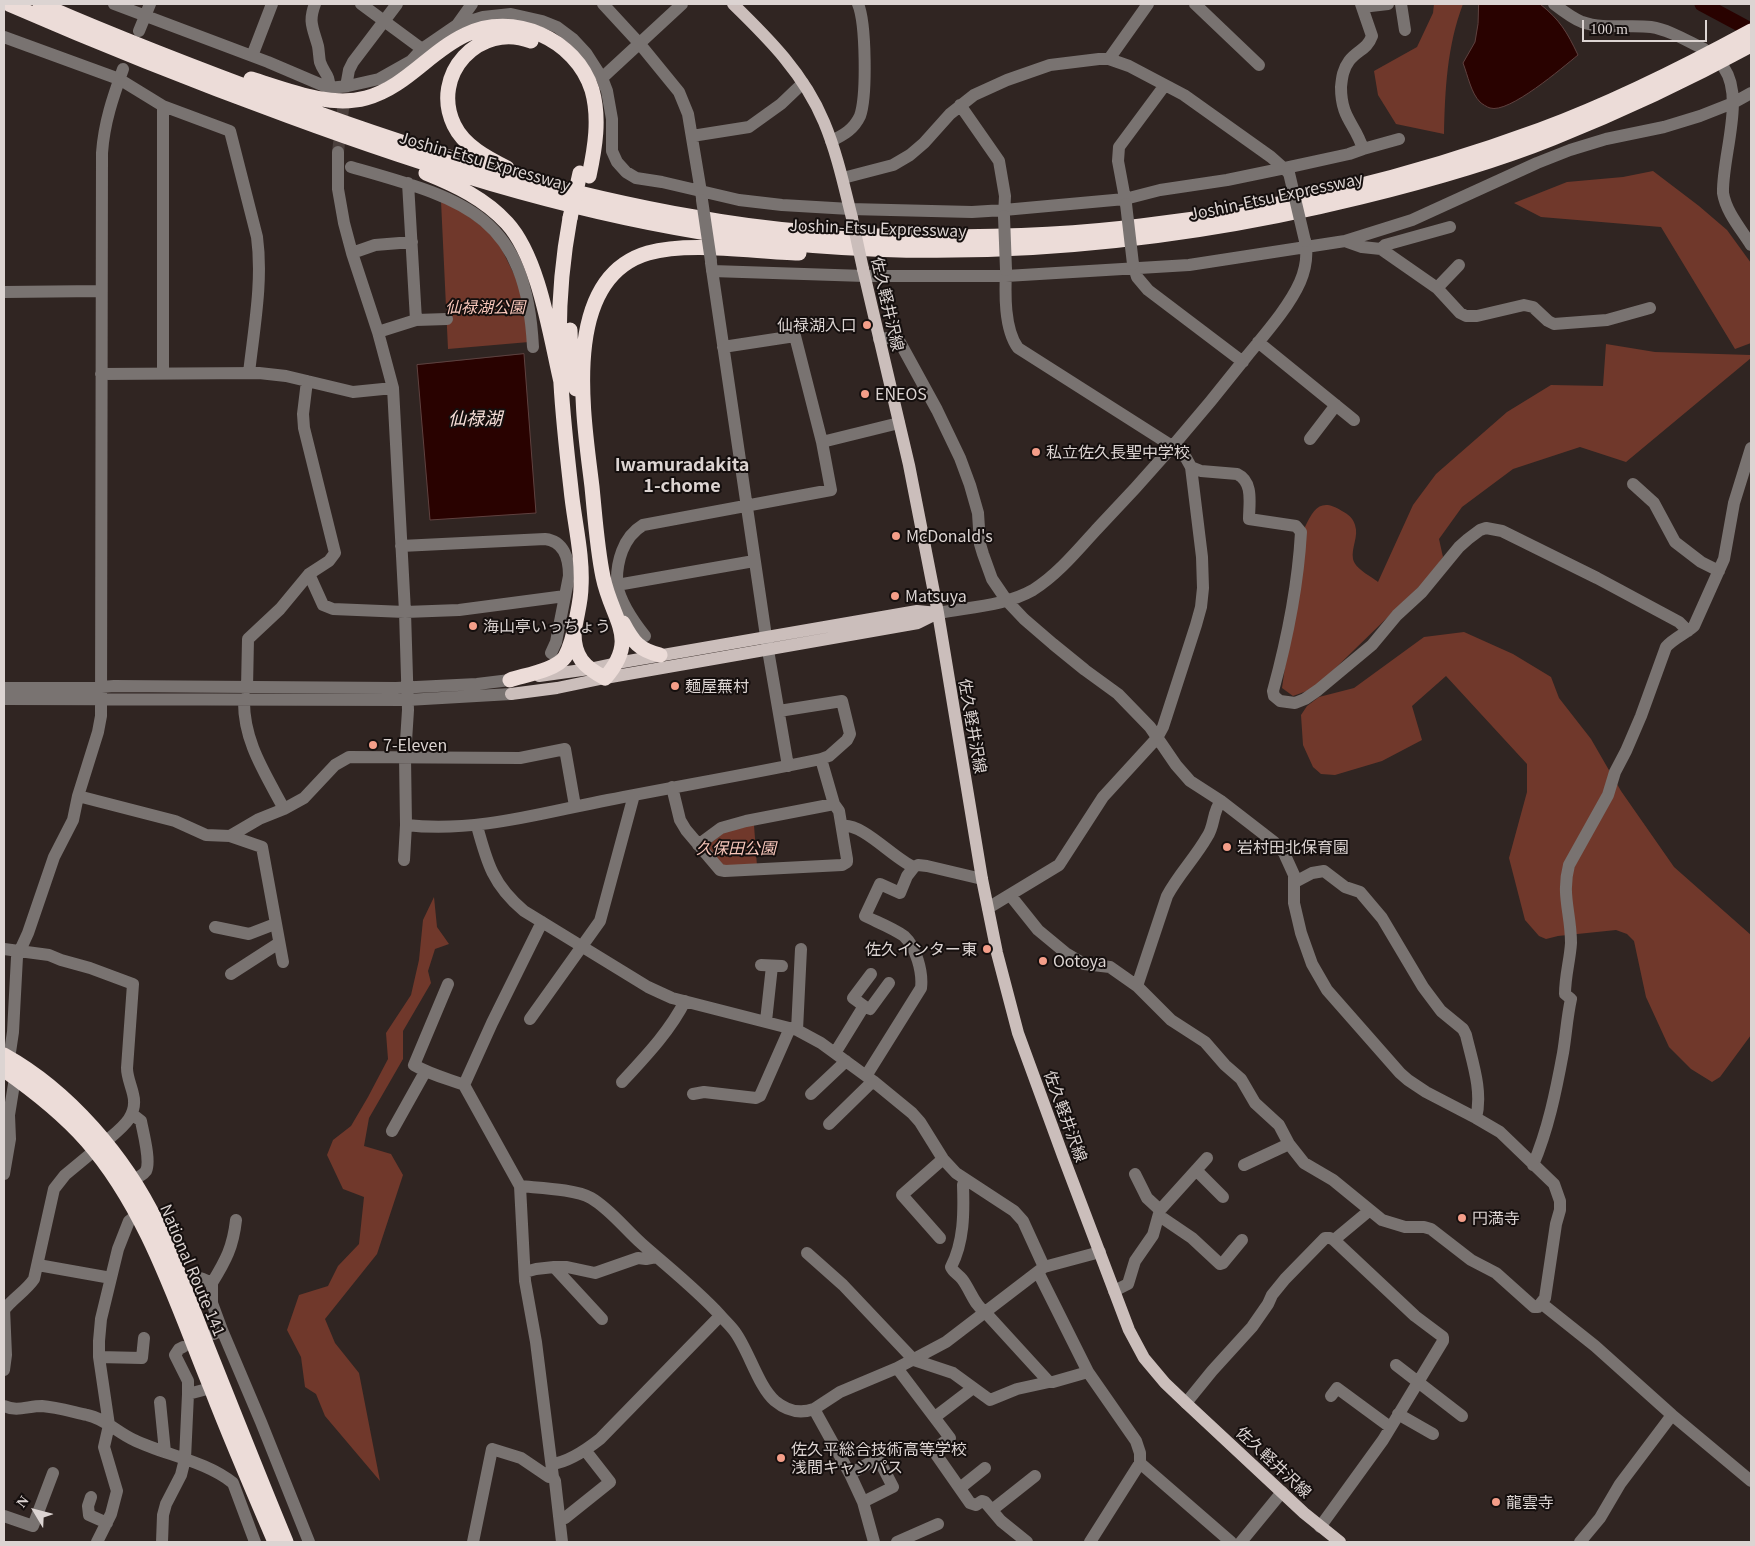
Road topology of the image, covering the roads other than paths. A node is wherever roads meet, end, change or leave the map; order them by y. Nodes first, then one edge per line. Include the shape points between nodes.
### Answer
1 (9, 4) edge
2 (40, 4) edge
3 (114, 4) edge
4 (272, 4) edge
5 (315, 4) edge
6 (361, 4) edge
7 (397, 4) edge
8 (472, 4) edge
9 (603, 4) edge
10 (682, 4) edge
11 (733, 4) edge
12 (858, 4) edge
13 (1148, 4) edge
14 (1195, 4) edge
15 (1388, 4) edge
16 (1401, 4) edge
17 (1554, 4) edge
18 (1362, 5) edge
19 (147, 10) edge
20 (384, 21) junction
21 (457, 25) junction
22 (1405, 30) dead end
23 (139, 31) dead end
24 (1751, 31) edge
25 (4, 37) edge
26 (123, 39) junction
27 (639, 43) junction
28 (1751, 45) edge
29 (422, 49) junction
30 (252, 56) junction
31 (1717, 57) junction
32 (1109, 59) junction
33 (1259, 65) dead end
34 (121, 74) junction
35 (182, 76) junction
36 (602, 78) junction
37 (347, 81) tunnel mouth
38 (803, 82) junction
39 (323, 85) junction
40 (1165, 85) junction
41 (1751, 93) edge
42 (1733, 103) junction
43 (960, 105) junction
44 (163, 106) junction
45 (692, 136) junction
46 (1399, 139) dead end
47 (831, 140) junction
48 (1363, 149) junction
49 (338, 152) tunnel mouth
50 (351, 167) dead end
51 (1287, 170) junction
52 (584, 175) junction
53 (842, 178) junction
54 (408, 183) junction
55 (702, 196) junction
56 (1125, 201) junction
57 (1004, 213) junction
58 (851, 214) junction
59 (697, 218) junction
60 (575, 219) junction
61 (1450, 227) dead end
62 (1345, 241) junction
63 (412, 242) junction
64 (1306, 244) junction
65 (1751, 245) edge
66 (913, 249) junction
67 (1381, 249) junction
68 (352, 253) junction
69 (1459, 265) dead end
70 (711, 266) junction
71 (1133, 266) junction
72 (864, 272) junction
73 (1006, 273) junction
74 (1437, 288) junction
75 (101, 291) junction
76 (4, 292) edge
77 (1650, 308) dead end
78 (447, 319) dead end
79 (416, 320) junction
80 (378, 332) junction
81 (879, 340) junction
82 (1258, 342) junction
83 (533, 346) dead end
84 (723, 347) junction
85 (1242, 362) junction
86 (162, 373) junction
87 (250, 373) junction
88 (101, 374) junction
89 (307, 381) junction
90 (561, 382) junction
91 (393, 388) junction
92 (1336, 406) junction
93 (1354, 420) dead end
94 (899, 423) junction
95 (585, 431) junction
96 (1310, 439) dead end
97 (822, 442) junction
98 (1172, 446) junction
99 (1751, 448) edge
100 (1191, 468) junction
101 (1633, 484) dead end
102 (746, 506) junction
103 (401, 546) junction
104 (754, 561) junction
105 (1719, 571) junction
106 (309, 574) junction
107 (613, 590) junction
108 (565, 596) junction
109 (1007, 601) junction
110 (404, 612) junction
111 (938, 613) junction
112 (1688, 631) junction
113 (574, 633) junction
114 (645, 636) dead end
115 (766, 636) junction
116 (768, 650) junction
117 (551, 652) dead end
118 (660, 655) junction
119 (617, 663) junction
120 (588, 669) junction
121 (605, 678) junction
122 (101, 687) junction
123 (406, 687) junction
124 (510, 687) junction
125 (4, 688) edge
126 (245, 693) junction
127 (4, 699) edge
128 (407, 700) junction
129 (101, 701) junction
130 (779, 711) junction
131 (1157, 738) junction
132 (405, 757) junction
133 (821, 759) junction
134 (788, 766) junction
135 (672, 787) junction
136 (634, 795) junction
137 (78, 796) junction
138 (1220, 801) junction
139 (834, 804) junction
140 (575, 806) junction
141 (284, 809) junction
142 (406, 825) junction
143 (477, 826) junction
144 (842, 826) junction
145 (230, 836) junction
146 (698, 845) junction
147 (404, 860) dead end
148 (914, 867) junction
149 (982, 878) junction
150 (1295, 882) junction
151 (1010, 895) junction
152 (988, 908) junction
153 (542, 922) junction
154 (275, 924) junction
155 (215, 927) dead end
156 (279, 943) junction
157 (582, 946) junction
158 (4, 949) edge
159 (801, 949) dead end
160 (19, 950) junction
161 (283, 962) dead end
162 (772, 966) dead end
163 (234, 969) dead end
164 (871, 974) dead end
165 (889, 983) dead end
166 (448, 984) dead end
167 (1138, 986) junction
168 (685, 1001) junction
169 (864, 1006) junction
170 (530, 1019) dead end
171 (766, 1021) junction
172 (793, 1029) junction
173 (841, 1057) junction
174 (7, 1065) edge
175 (425, 1072) junction
176 (870, 1078) junction
177 (622, 1082) dead end
178 (464, 1086) junction
179 (693, 1094) dead end
180 (811, 1094) dead end
181 (132, 1114) junction
182 (6, 1115) edge
183 (1476, 1118) junction
184 (829, 1124) dead end
185 (392, 1131) dead end
186 (1289, 1144) junction
187 (100, 1146) junction
188 (1207, 1158) dead end
189 (943, 1159) junction
190 (1249, 1159) dead end
191 (1533, 1165) junction
192 (1196, 1170) junction
193 (4, 1174) edge
194 (1135, 1174) dead end
195 (965, 1179) junction
196 (132, 1180) junction
197 (520, 1186) junction
198 (1223, 1196) dead end
199 (1370, 1210) junction
200 (137, 1214) junction
201 (1159, 1214) junction
202 (236, 1220) dead end
203 (937, 1230) dead end
204 (1242, 1240) dead end
205 (1334, 1240) junction
206 (1100, 1252) junction
207 (807, 1254) dead end
208 (656, 1256) junction
209 (38, 1265) junction
210 (554, 1267) junction
211 (1041, 1270) junction
212 (525, 1272) junction
213 (111, 1278) junction
214 (181, 1279) junction
215 (212, 1283) junction
216 (1114, 1291) junction
217 (1542, 1303) junction
218 (4, 1309) edge
219 (985, 1312) junction
220 (720, 1316) junction
221 (602, 1319) dead end
222 (144, 1338) dead end
223 (183, 1347) dead end
224 (99, 1357) junction
225 (914, 1360) junction
226 (1396, 1365) dead end
227 (897, 1368) junction
228 (4, 1370) edge
229 (1088, 1372) junction
230 (1049, 1382) junction
231 (1419, 1382) junction
232 (211, 1388) junction
233 (973, 1388) junction
234 (1336, 1389) dead end
235 (188, 1394) junction
236 (160, 1402) dead end
237 (1186, 1403) junction
238 (4, 1406) edge
239 (814, 1409) junction
240 (1398, 1414) junction
241 (1672, 1415) junction
242 (1462, 1416) dead end
243 (935, 1417) junction
244 (109, 1425) junction
245 (1390, 1427) junction
246 (1433, 1434) dead end
247 (585, 1450) junction
248 (165, 1452) junction
249 (185, 1459) junction
250 (1140, 1463) junction
251 (985, 1468) dead end
252 (552, 1470) junction
253 (53, 1473) dead end
254 (850, 1474) junction
255 (1035, 1476) dead end
256 (1751, 1481) edge
257 (960, 1488) junction
258 (1282, 1492) junction
259 (91, 1497) dead end
260 (863, 1502) junction
261 (992, 1510) junction
262 (4, 1516) edge
263 (560, 1520) junction
264 (107, 1523) junction
265 (938, 1524) dead end
266 (1320, 1527) junction
267 (96, 1542) edge
268 (162, 1542) edge
269 (255, 1542) edge
270 (275, 1542) edge
271 (286, 1542) edge
272 (309, 1542) edge
273 (473, 1542) edge
274 (562, 1542) edge
275 (874, 1542) edge
276 (897, 1542) edge
277 (1027, 1542) edge
278 (1090, 1542) edge
279 (1232, 1542) edge
280 (1241, 1542) edge
281 (1340, 1542) edge
282 (1580, 1542) edge

1 - 35 highway, Joshin-Etsu Expressway
2 - 26 highway, Joshin-Etsu Expressway
3 - 19 street
4 - 30 street
5 - 39 street via 311,24 320,62 330,78
6 - 20 street
7 - 20 street
8 - 21 street
9 - 27 street
10 - 27 street
11 - 38 main road, 佐久軽井沢線 via 770,40
12 - 47 street via 864,34 862,108 848,132
13 - 32 street
14 - 33 street
15 - 18 street
16 - 22 street
17 - 31 street via 1583,23 1663,30
18 - 48 street via 1372,36 1367,46 1353,55 1344,68 1341,96 1346,116
19 - 23 street
19 - 30 street
20 - 29 street
20 - 37 street via 353,62
21 - 29 street
21 - 36 street via 483,17 511,14 542,21 573,39
24 - 31 highway, Joshin-Etsu Expressway
25 - 34 street
26 - 52 highway via 306,95 351,101 395,86 466,34 508,26 534,31 556,42 574,58 592,90 596,114 595,140
26 - 59 highway, Joshin-Etsu Expressway via 335,120 448,158 565,190
27 - 36 street
27 - 45 street via 679,92
28 - 31 highway, Joshin-Etsu Expressway
29 - 39 street via 411,61 379,79 348,86
30 - 39 street
31 - 42 street via 1732,86
31 - 59 highway, Joshin-Etsu Expressway via 1493,147 1317,195 1195,219 1061,233 912,237 835,234
31 - 66 highway, Joshin-Etsu Expressway via 1659,92 1551,139 1440,177 1319,207 1198,231 1138,239 1064,246
32 - 40 street
32 - 43 street via 1050,65 1006,80
34 - 44 street
34 - 75 street via 103,138
35 - 66 highway, Joshin-Etsu Expressway via 385,151 561,202 698,231 766,241
35 - 90 highway via 444,180 490,207 508,224 528,256 538,284
36 - 55 street via 612,119 612,150 617,162 636,178 662,182
38 - 45 street via 749,127
38 - 47 main road, 佐久軽井沢線
40 - 51 street
40 - 56 street via 1119,147 1118,161
41 - 42 street
42 - 62 street via 1664,127 1570,150 1412,220
42 - 65 street via 1724,202
43 - 53 street via 910,155 893,165
43 - 57 street via 999,161 1005,196
44 - 86 street
44 - 87 street via 230,131 259,252
45 - 55 street
46 - 48 street
47 - 53 main road, 佐久軽井沢線
48 - 51 street
49 - 68 street via 340,207
50 - 54 street
51 - 56 street via 1160,190
51 - 64 street, bridge
52 - 59 highway via 585,103 568,66 549,50 517,37 489,40 470,50 453,72 447,97 454,126 474,148 494,162 529,176
52 - 60 highway, bridge
53 - 58 main road, 佐久軽井沢線
54 - 63 street
54 - 83 street via 465,207 487,222 505,243 526,290
55 - 58 street
55 - 70 street, bridge
56 - 57 street
56 - 71 street, bridge
57 - 58 street
57 - 73 street, bridge
58 - 72 main road, 佐久軽井沢線, bridge
60 - 90 highway via 563,256
60 - 95 highway via 570,333 574,378
61 - 67 street via 1385,245
62 - 64 street
62 - 67 street
63 - 68 street via 375,245
63 - 79 street
64 - 71 street via 1189,265
64 - 82 street via 1306,262 1299,282
66 - 95 highway via 827,254 674,248 634,259 605,284 589,321 582,393
67 - 74 street
68 - 80 street
69 - 74 street
70 - 72 street
70 - 84 street
71 - 73 street
71 - 85 street via 1148,290
72 - 73 street
72 - 81 main road, 佐久軽井沢線
73 - 98 street via 1008,322 1018,348
74 - 77 street via 1466,316 1524,306 1533,307 1554,324 1607,320
75 - 76 street
75 - 88 street
78 - 79 street
79 - 80 street
80 - 91 street
81 - 94 main road, 佐久軽井沢線
81 - 109 street via 897,337 945,426 960,458 978,512 980,544 987,568
82 - 85 street
82 - 92 street
84 - 97 street via 795,336
84 - 102 street
85 - 98 street
86 - 87 street
86 - 88 street
87 - 89 street
88 - 122 street
89 - 91 street via 353,392
89 - 106 street via 304,428 335,553
90 - 113 highway via 581,574
91 - 103 street
92 - 93 street
92 - 96 street
94 - 97 street
94 - 111 main road, 佐久軽井沢線
95 - 107 highway via 602,571
97 - 102 street via 831,490
98 - 100 street via 1186,458
98 - 109 street via 1051,576 1032,590
99 - 105 street via 1734,503
100 - 112 street via 1241,476 1249,491 1249,519 1296,526 1301,532 1296,580 1273,691 1280,701 1295,703 1305,699 1372,645 1459,547 1486,528 1502,531 1597,578 1679,622
100 - 131 street via 1204,575 1201,607
101 - 105 street via 1654,503 1675,542
102 - 104 street
102 - 107 street via 643,525 624,544
103 - 108 street via 551,539 563,548 569,566
103 - 110 street
104 - 107 street
104 - 115 street
105 - 112 street via 1694,626
106 - 110 street via 320,601 329,608
106 - 126 street via 248,639
107 - 114 street via 619,592
107 - 118 highway via 636,643 646,651
107 - 119 highway via 623,638
108 - 110 street via 477,609
108 - 117 street
109 - 111 street
109 - 131 street via 1084,670 1118,694
110 - 123 street
111 - 115 main road via 917,611
111 - 116 main road via 918,623
111 - 149 main road, 佐久軽井沢線
112 - 191 street via 1671,640 1666,647 1608,795 1569,865 1565,892 1571,950 1565,994 1571,999 1551,1110
113 - 120 highway via 575,650
113 - 124 highway via 558,664
115 - 116 street
115 - 118 main road
116 - 121 main road
116 - 130 street
118 - 119 main road
119 - 120 main road
119 - 121 highway
120 - 121 highway
120 - 124 main road
121 - 124 main road via 557,688
122 - 125 street
122 - 126 street
122 - 129 street
123 - 124 street via 476,684
123 - 126 street
123 - 128 street
124 - 128 street
126 - 128 street
126 - 129 street
126 - 141 street via 245,724 250,743
127 - 129 street
128 - 132 street
129 - 137 street via 98,732
130 - 133 street via 842,701 850,734 848,740
130 - 134 street
131 - 138 street via 1190,781
131 - 151 street via 1102,797 1058,865
132 - 140 street via 520,758 565,749
132 - 141 street via 348,757 335,765 304,798
132 - 142 street
133 - 134 street
133 - 139 street
134 - 135 street
135 - 136 street
135 - 146 street via 680,820
136 - 140 street
136 - 157 street via 600,921
137 - 145 street via 175,822 206,835
137 - 160 street via 71,825 54,857 24,944
138 - 150 street via 1278,846 1288,859
138 - 167 street via 1208,836 1167,896
139 - 144 street
139 - 146 street via 721,828
140 - 143 street
141 - 145 street
142 - 143 street
142 - 147 street
143 - 153 street via 486,859 499,885 514,903
144 - 146 street via 847,858 842,865 725,871 720,870
144 - 148 street via 851,826
145 - 154 street via 262,847
148 - 149 street via 927,866
148 - 176 street via 900,893 880,884 865,916 908,941 922,979
149 - 152 main road, 佐久軽井沢線
150 - 183 street via 1294,903 1301,932 1312,964 1327,990 1408,1080
150 - 183 street via 1324,871 1345,887 1360,892 1382,918 1423,987 1441,1011 1466,1035 1476,1078 1479,1104
151 - 152 street
151 - 167 street via 1038,930 1067,954 1084,964 1110,967
152 - 206 main road, 佐久軽井沢線 via 1018,1033
153 - 157 street
153 - 178 street
154 - 155 street via 249,934
154 - 156 street
156 - 161 street
156 - 163 street
157 - 168 street via 648,987
157 - 170 street
158 - 160 street
159 - 172 street
160 - 174 street via 13,1032
160 - 181 street via 49,955 133,984 126,1068 133,1095
162 - 171 street
164 - 169 street via 853,998
165 - 169 street via 870,1009
166 - 175 street via 414,1065
167 - 186 street via 1171,1020 1205,1042 1236,1073 1255,1103 1279,1125
168 - 171 street
168 - 177 street via 664,1033
169 - 173 street
171 - 172 street
172 - 173 street via 812,1037
172 - 179 street via 760,1096
173 - 176 street
173 - 180 street
174 - 182 street
174 - 187 highway, National Route 141 via 81,1135
174 - 187 highway, National Route 141 via 43,1082 64,1099
175 - 178 street
175 - 185 street
176 - 184 street
176 - 189 street via 912,1113
178 - 197 street
181 - 187 street via 126,1125
181 - 196 street via 142,1121 148,1161 142,1175
182 - 193 street via 10,1139
183 - 191 street via 1500,1132
186 - 190 street
186 - 199 street via 1304,1163 1333,1180
187 - 196 highway, National Route 141
187 - 200 highway, National Route 141
187 - 209 street via 65,1175 54,1189
188 - 192 street
189 - 195 street
189 - 203 street via 902,1195
191 - 217 street via 1554,1184 1560,1201
192 - 198 street
192 - 201 street
194 - 201 street
195 - 211 street via 1019,1216
195 - 219 street via 962,1232 951,1267
196 - 214 highway, National Route 141 via 156,1222
197 - 208 street via 587,1196 603,1206
197 - 212 street
199 - 205 street
199 - 217 street via 1390,1223 1431,1229 1471,1260 1496,1273 1534,1307
200 - 213 street via 126,1227
200 - 232 highway, National Route 141
201 - 204 street via 1220,1264
201 - 216 street via 1153,1235 1135,1261 1128,1284
202 - 215 street via 234,1240
205 - 231 street via 1444,1339
205 - 237 street via 1325,1238 1285,1279 1252,1327
206 - 211 street
206 - 216 main road, 佐久軽井沢線
207 - 225 street via 843,1286
208 - 210 street via 638,1258 595,1273
208 - 220 street
209 - 213 street
209 - 218 street via 31,1284
210 - 212 street
210 - 221 street
211 - 219 street
211 - 229 street
212 - 252 street
213 - 224 street via 101,1319
214 - 215 street via 199,1277
214 - 271 highway, National Route 141
215 - 272 street via 218,1332 261,1422
216 - 237 main road, 佐久軽井沢線 via 1144,1358
217 - 241 street
218 - 228 street
219 - 225 street via 946,1342
219 - 230 street
220 - 239 street via 739,1337 772,1397 797,1412
220 - 247 street via 621,1419
222 - 224 street via 142,1358
223 - 235 street via 175,1355 188,1381
224 - 244 street
225 - 227 street
225 - 233 street via 953,1373
226 - 231 street
227 - 239 street via 840,1392
227 - 243 street
229 - 230 street
229 - 250 street via 1136,1441
230 - 233 street via 1017,1389 990,1400
231 - 240 street
231 - 242 street
232 - 235 street
232 - 270 highway, National Route 141
233 - 243 street
234 - 245 street
235 - 249 street
236 - 248 street
237 - 258 main road, 佐久軽井沢線
238 - 244 street via 15,1409 41,1406 89,1415
239 - 254 street
240 - 245 street
240 - 246 street
241 - 256 street
241 - 282 street
243 - 257 street via 950,1438 933,1450
244 - 248 street via 136,1442
244 - 264 street via 104,1447 117,1491
245 - 266 street
247 - 252 street via 560,1462
247 - 263 street via 610,1482
248 - 249 street
249 - 268 street via 181,1475 166,1504
249 - 269 street via 233,1483
250 - 278 street
250 - 279 street
251 - 257 street
252 - 263 street
252 - 273 street via 549,1477 521,1458 492,1449
253 - 262 street via 33,1526
254 - 260 street
254 - 260 street via 878,1458 893,1487
255 - 261 street
257 - 261 street via 972,1504 984,1501
258 - 266 main road, 佐久軽井沢線
258 - 280 street
259 - 264 street via 89,1515
260 - 275 street
261 - 277 street
263 - 274 street
264 - 267 street
265 - 276 street
266 - 281 main road, 佐久軽井沢線

